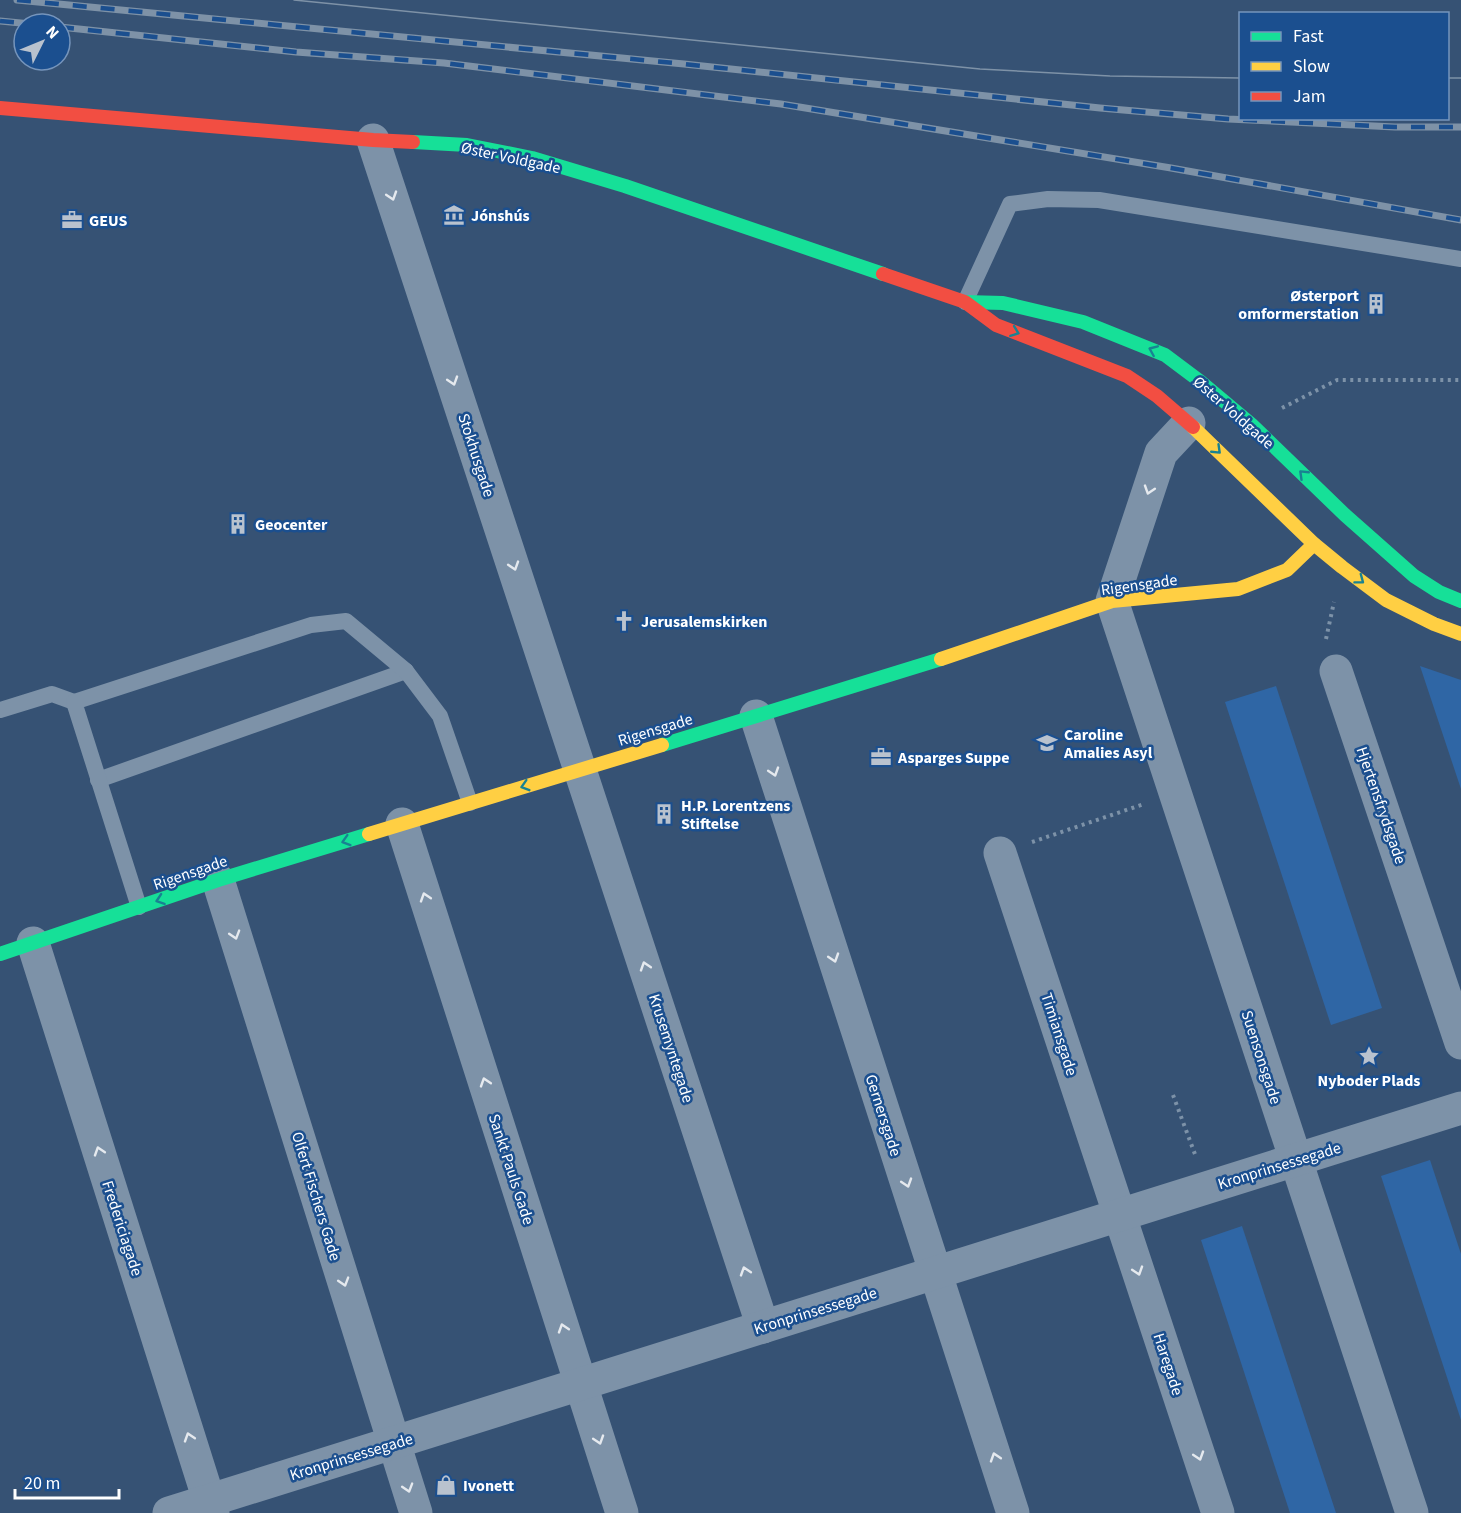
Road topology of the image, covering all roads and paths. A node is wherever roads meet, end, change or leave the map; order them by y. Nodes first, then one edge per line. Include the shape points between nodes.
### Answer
1 (0, 108) edge
2 (374, 140) junction
3 (1461, 260) edge
4 (965, 302) junction
5 (1461, 380) edge
6 (1189, 423) junction
7 (1251, 424) junction
8 (1314, 543) junction
9 (1342, 567) junction
10 (1112, 601) junction
11 (1461, 601) edge
12 (1461, 634) edge
13 (1336, 670) joint
14 (406, 671) junction
15 (74, 702) junction
16 (0, 710) edge
17 (756, 716) junction
18 (580, 769) junction
19 (98, 780) junction
20 (1175, 794) junction
21 (470, 803) junction
22 (402, 824) junction
23 (1000, 853) joint
24 (218, 880) junction
25 (139, 907) junction
26 (33, 943) junction
27 (0, 954) edge
28 (1461, 1043) edge
29 (1173, 1095) dead end
30 (1461, 1108) edge
31 (1191, 1142) dead end
32 (1296, 1160) junction
33 (1119, 1215) junction
34 (936, 1273) junction
35 (763, 1327) junction
36 (581, 1384) junction
37 (394, 1442) junction
38 (211, 1507) edge
39 (169, 1513) edge
40 (416, 1513) edge
41 (622, 1513) edge
42 (1013, 1513) edge
43 (1218, 1513) edge
44 (1412, 1513) edge

1 - 2 street, Øster Voldgade
2 - 4 street, Øster Voldgade via 467,145 532,158
2 -> 18 street, Stokhusgade
3 - 4 lane via 1099,200 1048,199 1010,204
4 -> 6 street, Øster Voldgade via 996,325 1127,376
7 -> 4 street, Øster Voldgade via 1165,356 1119,336 1083,322 1003,303
5 - 7 path via 1337,380
6 -> 8 street, Øster Voldgade
6 -> 10 street via 1161,453
11 -> 7 street, Øster Voldgade via 1413,576
8 - 9 street, Øster Voldgade
8 - 10 street, Rigensgade via 1287,570 1238,589
9 -> 12 street, Øster Voldgade via 1386,600
9 - 13 path via 1325,642
10 - 17 street, Rigensgade
10 - 20 street, Suensonsgade
13 - 28 street, Hjertensfrydsgade
14 - 15 lane via 346,621 311,625
14 - 19 lane
14 - 21 lane via 440,717
15 - 16 lane via 52,694
15 - 19 lane
17 - 18 street, Rigensgade
17 -> 34 street, Gernersgade
18 -> 21 street, Rigensgade
35 -> 18 street, Krusemyntegade
19 - 25 lane
20 - 23 path
20 - 32 street, Suensonsgade
21 - 22 street, Rigensgade
22 -> 24 street, Rigensgade
36 -> 22 street, Sankt Pauls Gade
23 - 33 street, Timiansgade
24 -> 25 street, Rigensgade
24 -> 37 street, Olfert Fischers Gade
25 - 26 street, Rigensgade
26 - 27 street, Rigensgade
38 -> 26 street, Fredericiagade
29 - 31 path
30 - 32 street, Kronprinsessegade
32 - 33 street, Kronprinsessegade
32 - 44 street, Suensonsgade
33 - 34 street, Kronprinsessegade
33 -> 43 street, Haregade
34 - 35 street, Kronprinsessegade
42 -> 34 street, Gernersgade
35 - 36 street, Kronprinsessegade
36 - 37 street, Kronprinsessegade
36 -> 41 street, Sankt Pauls Gade
37 - 38 street, Kronprinsessegade
37 -> 40 street, Olfert Fischers Gade
38 - 39 street, Kronprinsessegade

